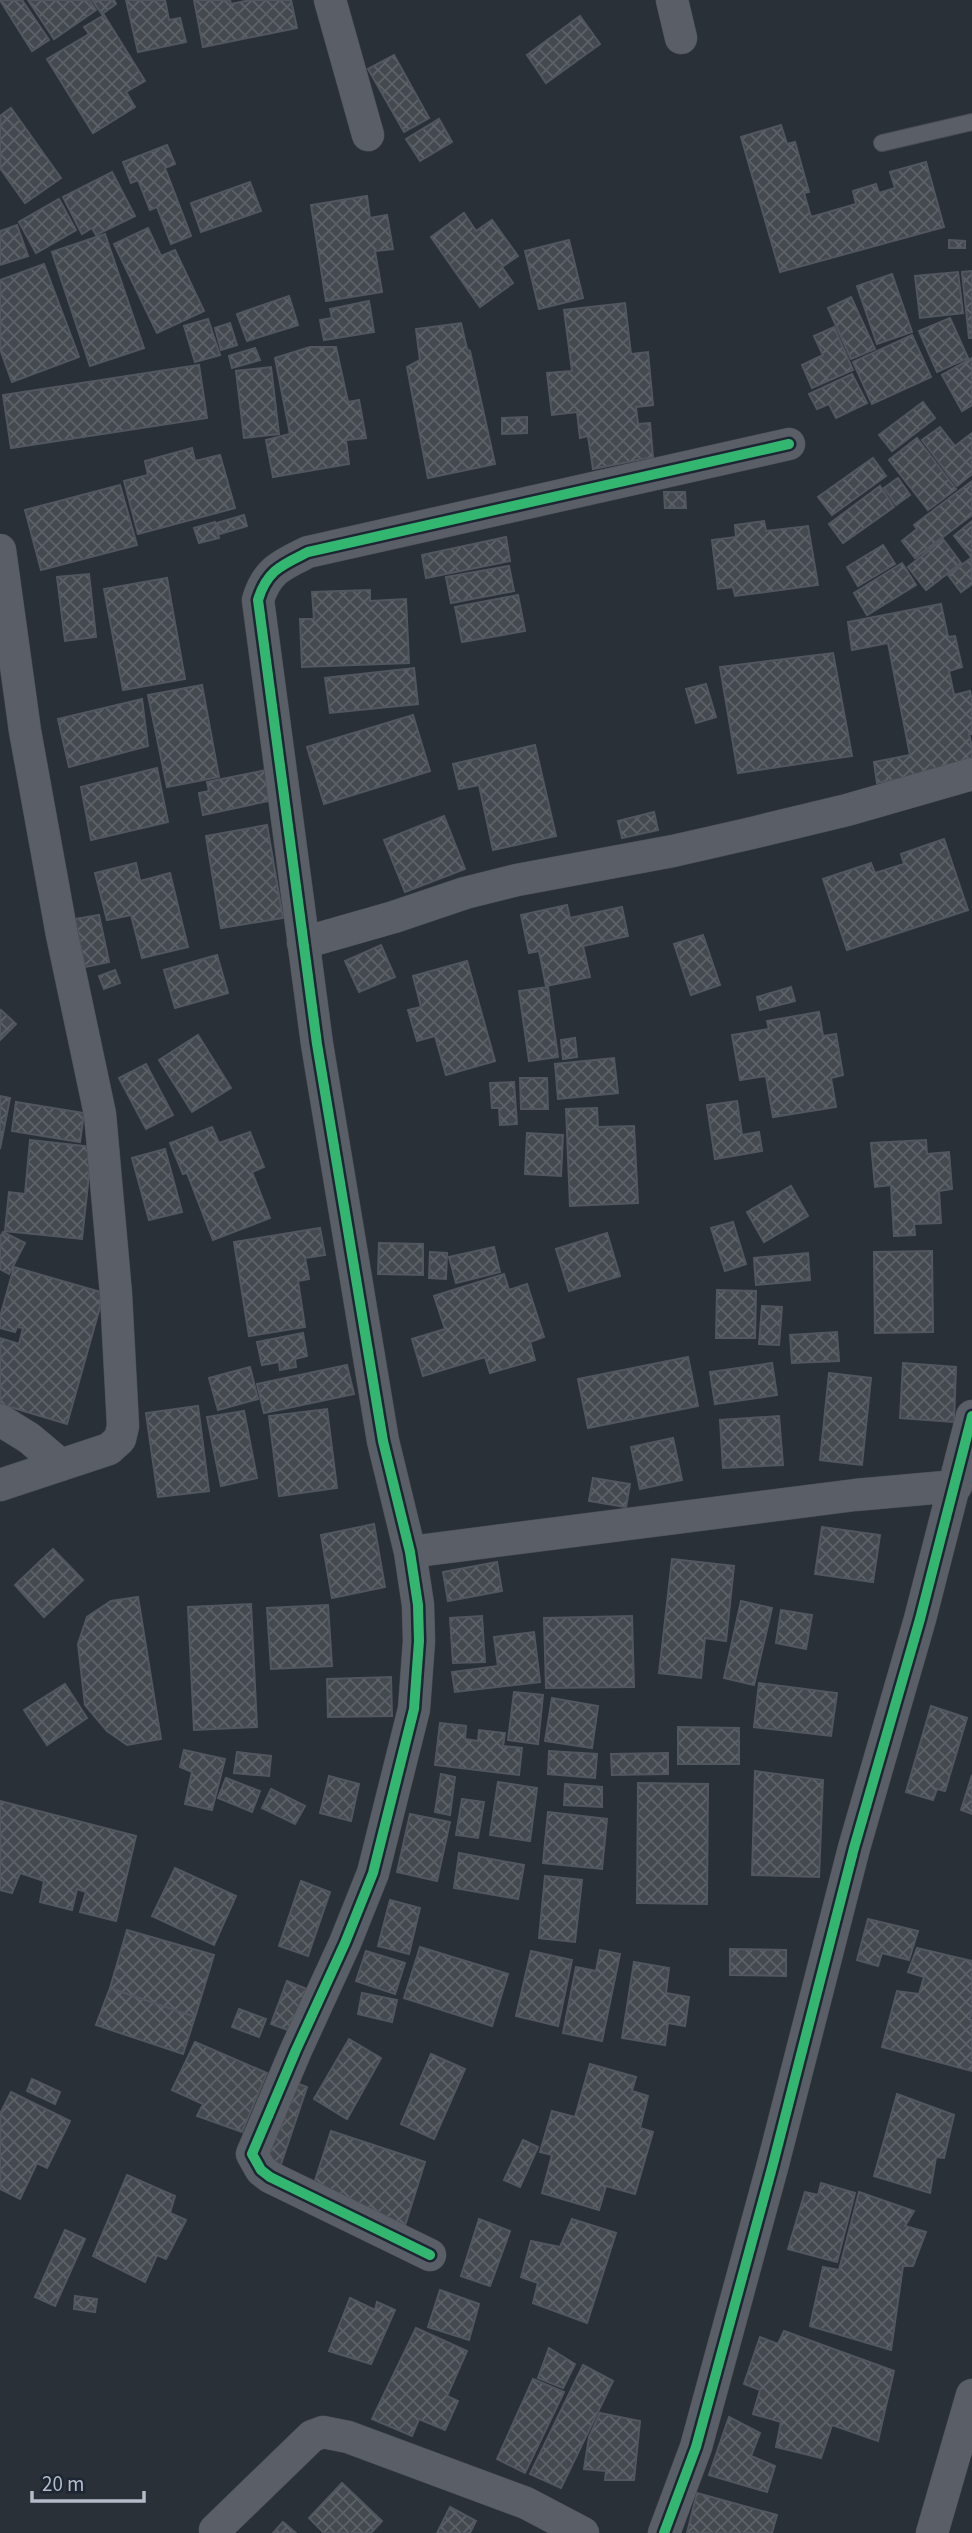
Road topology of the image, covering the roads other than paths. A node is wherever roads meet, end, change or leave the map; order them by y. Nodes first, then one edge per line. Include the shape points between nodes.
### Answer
1 (330, 0) edge
2 (672, 0) edge
3 (681, 38) dead end
4 (972, 122) edge
5 (368, 135) dead end
6 (882, 143) dead end
7 (789, 444) dead end
8 (0, 550) edge
9 (972, 774) edge
10 (303, 943) junction
11 (972, 1416) edge
12 (0, 1420) edge
13 (61, 1465) junction
14 (0, 1485) edge
15 (956, 1486) junction
16 (410, 1552) junction
17 (430, 2255) dead end
18 (972, 2395) edge
19 (215, 2530) dead end
20 (583, 2533) edge
21 (664, 2533) edge
22 (932, 2533) edge

1 - 5 street
2 - 3 street
4 - 6 lane
7 - 10 street via 308,552 263,581 258,600 260,624
8 - 13 street via 25,731 100,1114 116,1294 120,1439 109,1449
9 - 10 street via 779,827 465,892
10 - 16 street via 383,1441
11 - 15 street
12 - 13 street
13 - 14 street
15 - 16 street
15 - 21 street via 854,1848 696,2446
16 - 17 street via 419,1642 414,1709 373,1873 252,2154 271,2178
18 - 22 street
19 - 20 street via 304,2442 323,2432 348,2437 526,2503

